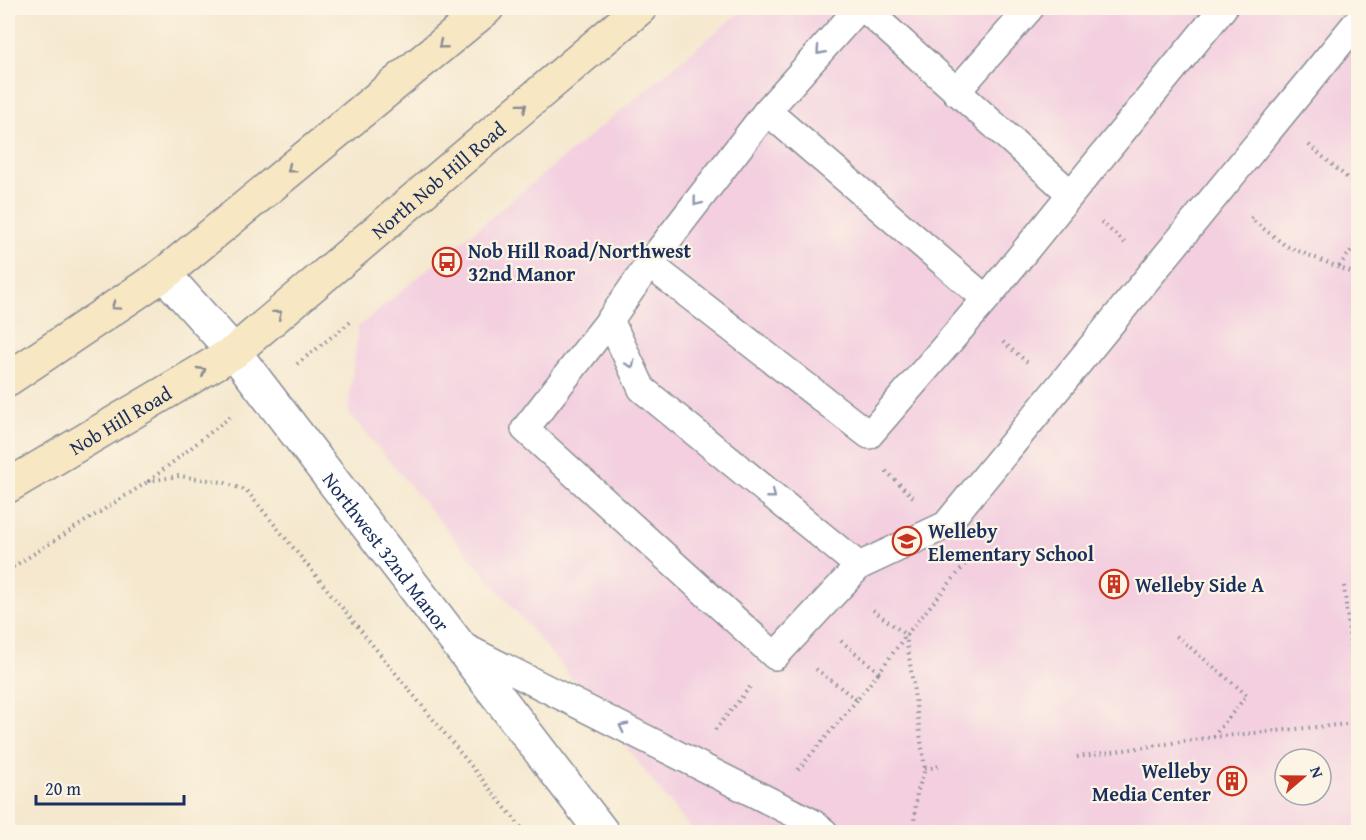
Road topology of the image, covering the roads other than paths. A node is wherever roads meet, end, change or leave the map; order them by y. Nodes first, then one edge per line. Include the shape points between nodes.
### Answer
1 (487, 8) edge
2 (640, 8) edge
3 (859, 8) edge
4 (864, 8) edge
5 (1030, 8) edge
6 (1223, 8) edge
7 (1359, 21) edge
8 (956, 92) junction
9 (767, 111) junction
10 (1071, 194) junction
11 (649, 264) junction
12 (164, 274) junction
13 (986, 299) junction
14 (610, 321) junction
15 (234, 352) junction
16 (8, 379) edge
17 (8, 486) edge
18 (859, 566) junction
19 (457, 644) junction
20 (602, 832) edge
21 (824, 832) edge

1 -> 12 main road
15 -> 2 main road, North Nob Hill Road
3 -> 9 lane
4 - 8 lane
5 - 8 lane
6 - 10 lane
7 - 18 lane via 946,525
8 - 10 lane
9 -> 11 lane
9 - 13 lane
10 - 13 lane
11 - 13 lane via 869,435
11 - 14 lane
12 - 15 street, Northwest 32nd Manor
12 -> 16 main road
14 -> 18 lane via 642,389
14 - 18 lane via 525,429 780,651
17 -> 15 main road, Nob Hill Road
15 - 19 street, Northwest 32nd Manor
19 - 20 street, Northwest 32nd Manor
21 -> 19 lane

